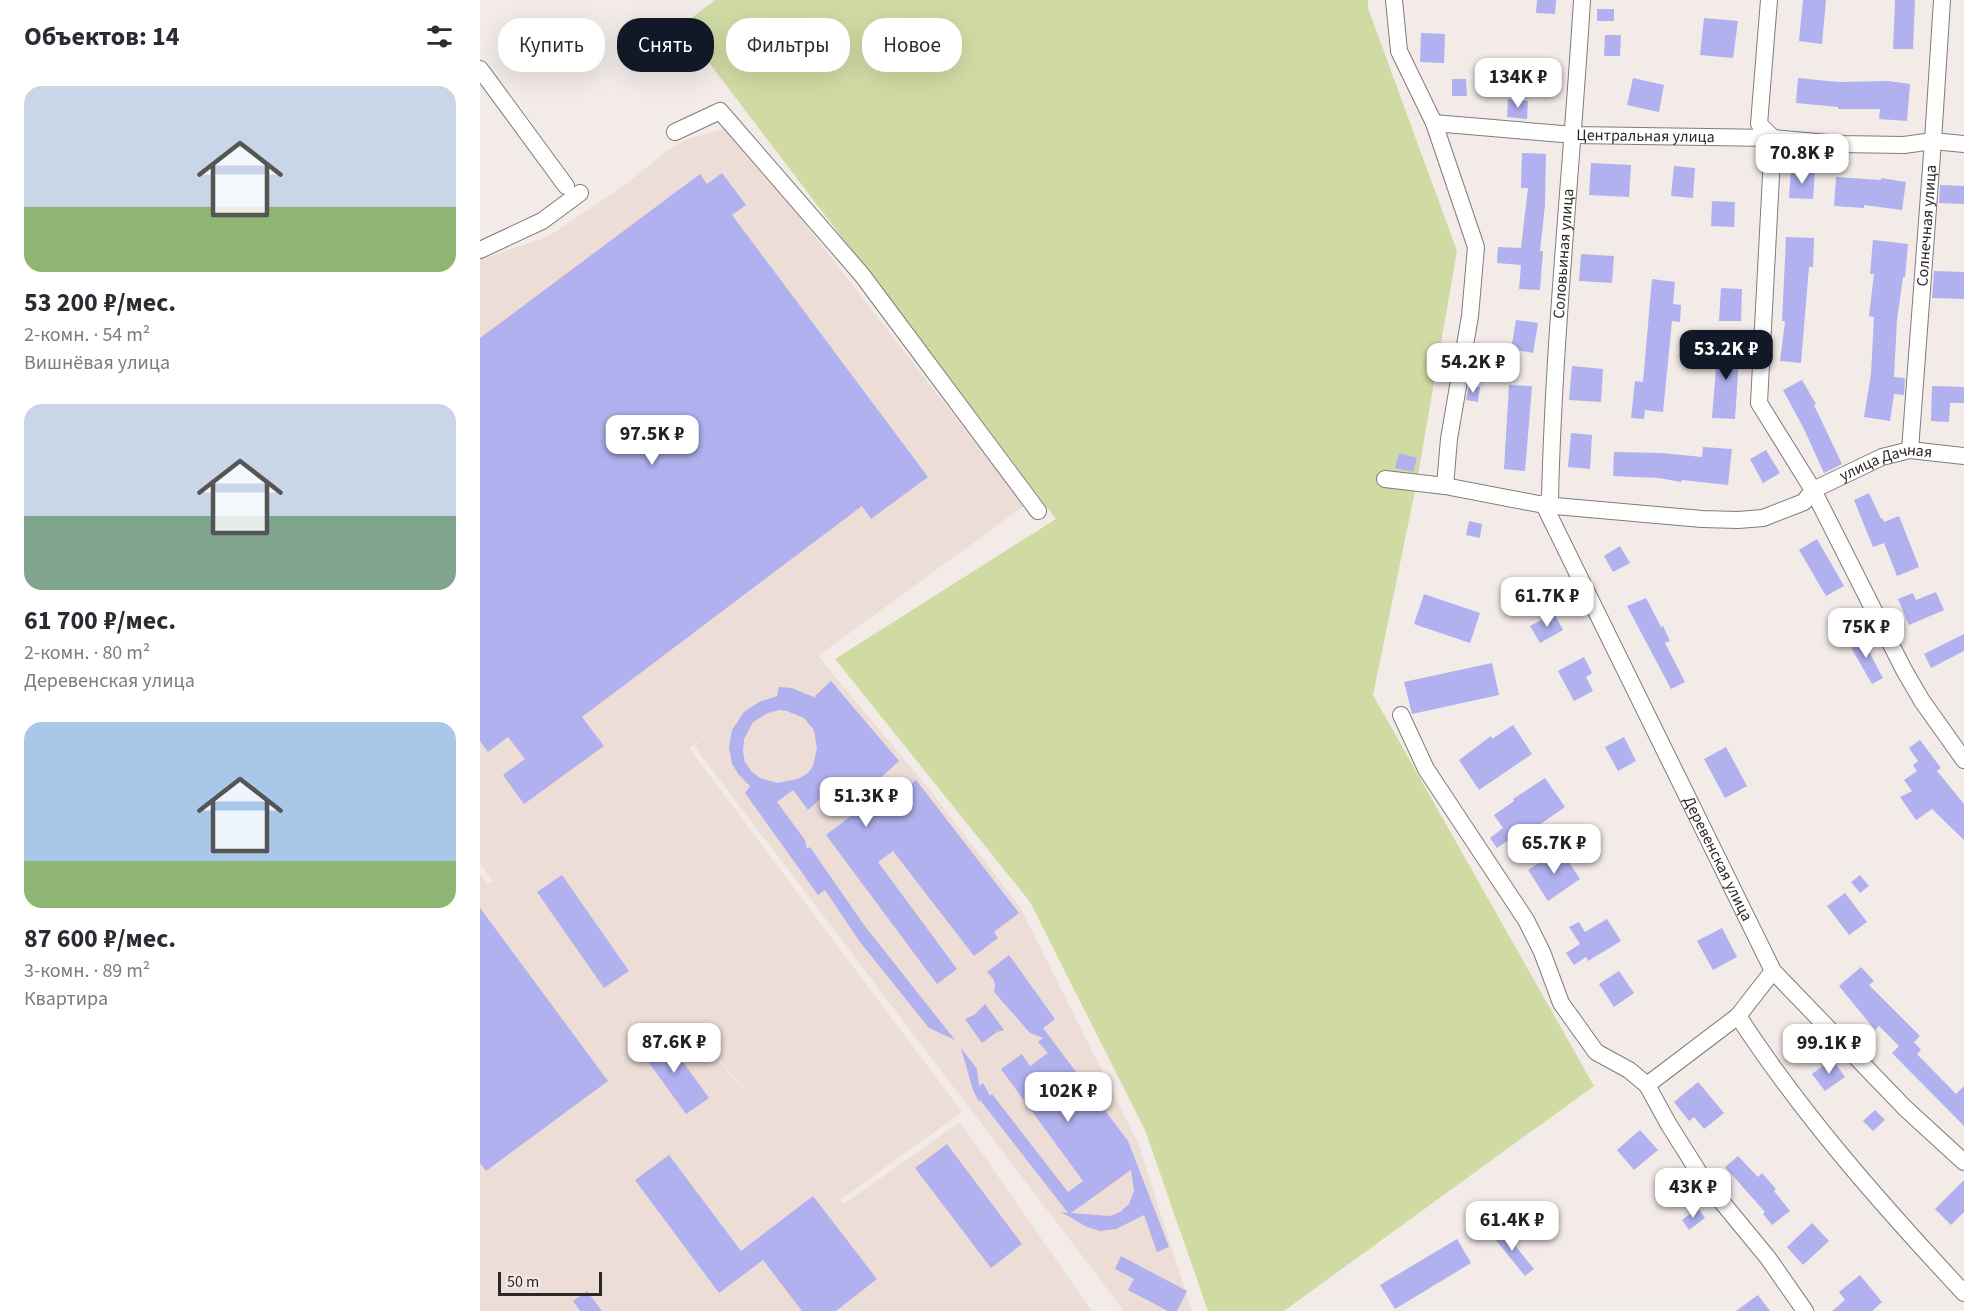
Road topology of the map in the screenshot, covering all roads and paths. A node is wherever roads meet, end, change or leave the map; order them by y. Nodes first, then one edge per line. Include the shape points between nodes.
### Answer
1 (1394, 0) edge
2 (1582, 0) edge
3 (1769, 0) edge
4 (1942, 0) edge
5 (480, 69) edge
6 (1434, 123) junction
7 (675, 132) dead end
8 (1574, 135) junction
9 (1773, 138) junction
10 (1933, 141) junction
11 (1964, 144) edge
12 (480, 250) edge
13 (1910, 450) junction
14 (1964, 456) edge
15 (1385, 479) dead end
16 (1445, 486) junction
17 (1813, 490) junction
18 (1544, 505) junction
19 (1038, 511) dead end
20 (1401, 716) dead end
21 (1964, 760) edge
22 (1773, 971) junction
23 (1738, 1016) junction
24 (1647, 1084) junction
25 (1964, 1161) edge
26 (1964, 1293) edge
27 (1805, 1311) edge

1 - 6 street via 1399,51
2 - 8 street, Соловьиная улица
3 - 9 street via 1759,124
4 - 10 street, Солнечная улица
5 - 12 street via 573,190 542,221
6 - 8 street, Центральная улица
6 - 16 street via 1476,247
7 - 19 street via 720,111 862,275
8 - 9 street, Центральная улица
8 - 18 street, Соловьиная улица via 1552,407 1550,498
9 - 10 street, Центральная улица via 1839,144 1904,145
9 - 17 street via 1759,403
10 - 11 street, Центральная улица
10 - 13 street, Солнечная улица
13 - 14 street, улица Дачная
13 - 17 street, улица Дачная via 1882,457
15 - 16 street, улица Дачная
16 - 18 street, улица Дачная
17 - 18 street, улица Дачная via 1804,502 1763,518 1738,520
17 - 21 street via 1904,670
18 - 22 street, Деревенская улица
20 - 24 street via 1426,769 1526,920 1561,1003 1596,1052
22 - 23 street
22 - 25 street, Деревенская улица via 1905,1108
23 - 24 street
23 - 26 street via 1814,1122 1879,1201
24 - 27 street via 1703,1179 1768,1258

